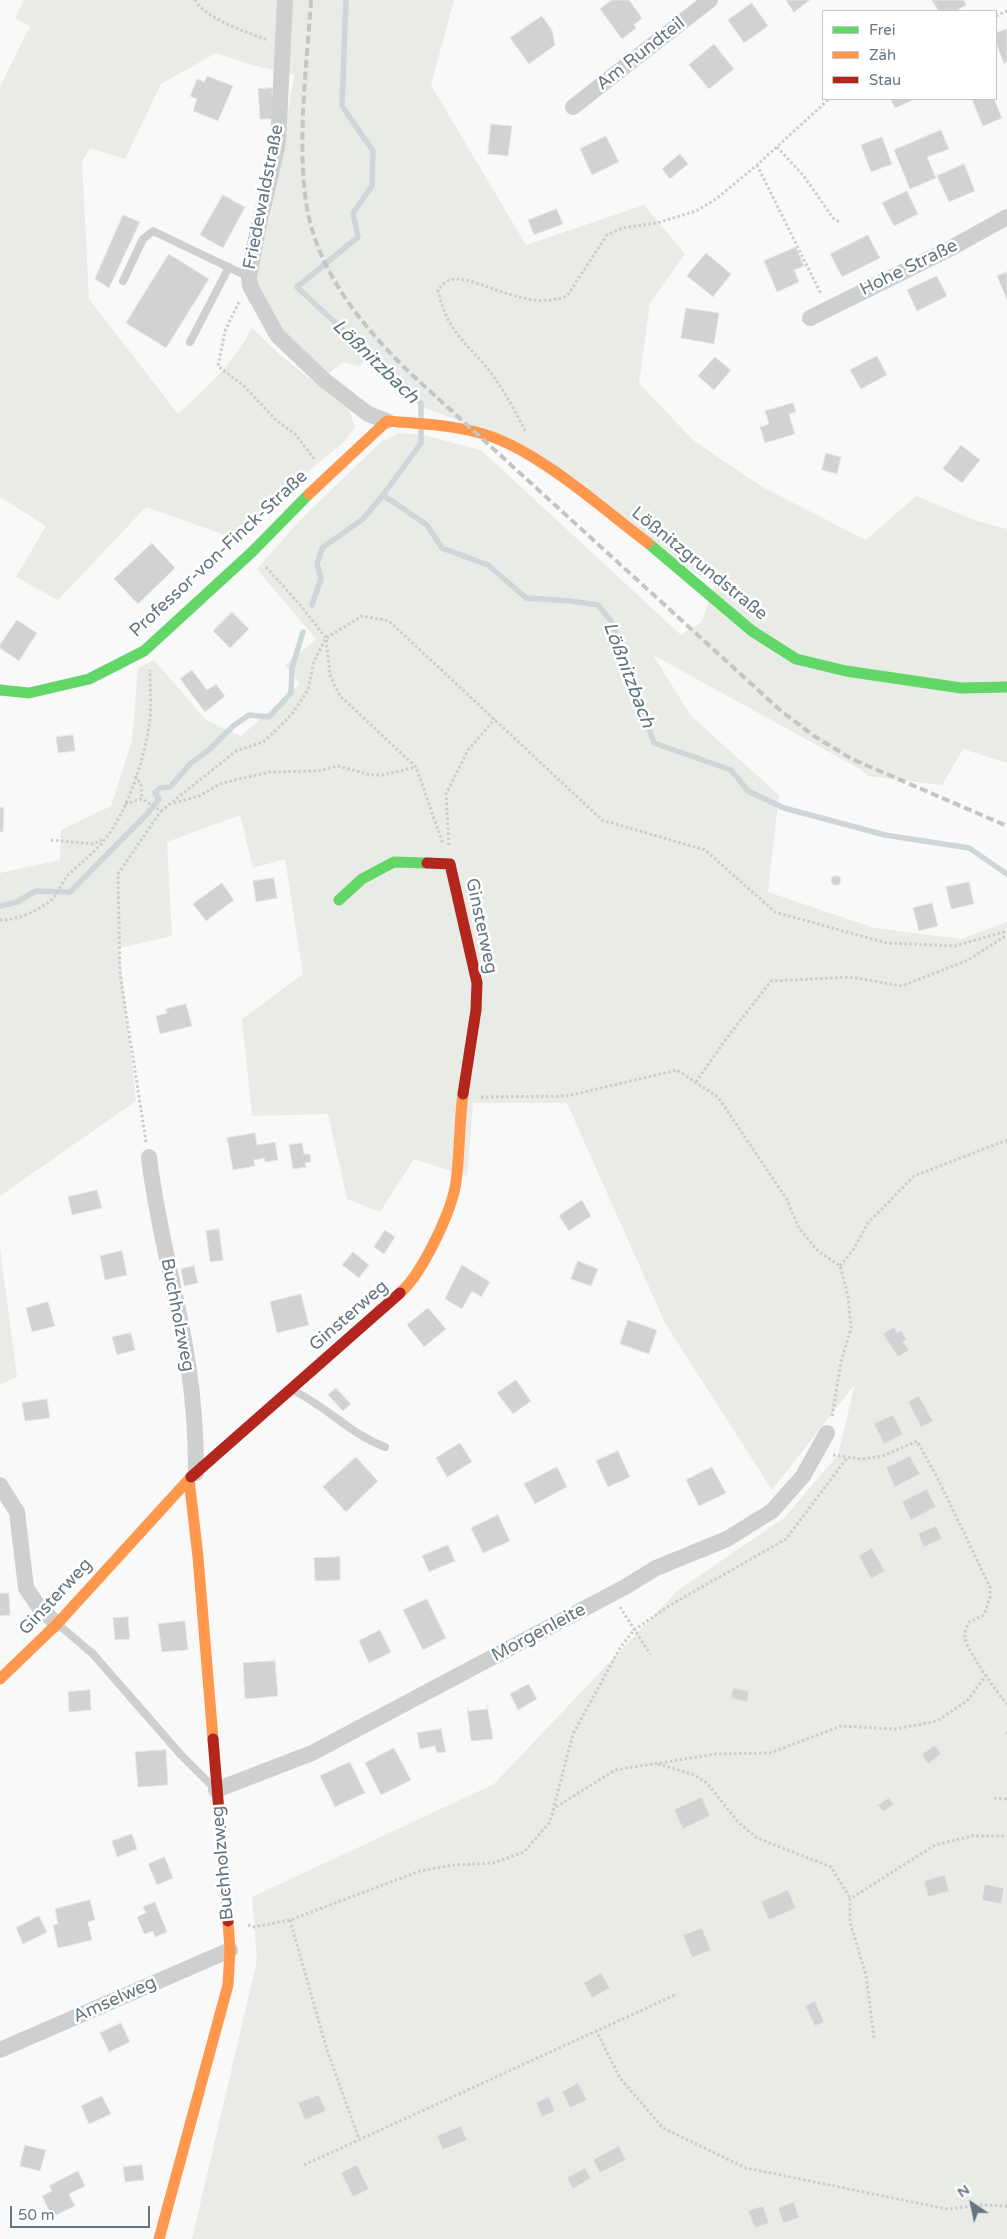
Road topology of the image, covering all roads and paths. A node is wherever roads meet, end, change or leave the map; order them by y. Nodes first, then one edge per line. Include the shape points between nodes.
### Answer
1 (195, 0) edge
2 (285, 0) edge
3 (710, 0) edge
4 (283, 44) junction
5 (828, 100) edge
6 (573, 107) dead end
7 (777, 147) junction
8 (757, 165) junction
9 (1007, 217) edge
10 (839, 222) dead end
11 (229, 267) junction
12 (123, 281) dead end
13 (250, 281) junction
14 (828, 308) junction
15 (810, 318) dead end
16 (190, 342) dead end
17 (388, 421) junction
18 (532, 456) junction
19 (327, 477) junction
20 (252, 552) junction
21 (326, 638) junction
22 (144, 651) junction
23 (1007, 687) edge
24 (0, 690) edge
25 (495, 719) junction
26 (416, 767) junction
27 (135, 775) junction
28 (142, 799) junction
29 (174, 803) junction
30 (125, 804) junction
31 (159, 810) junction
32 (106, 838) junction
33 (51, 840) dead end
34 (450, 864) junction
35 (339, 900) dead end
36 (0, 920) edge
37 (1007, 933) edge
38 (696, 1082) junction
39 (463, 1097) junction
40 (1007, 1140) edge
41 (149, 1157) joint
42 (840, 1266) junction
43 (292, 1390) junction
44 (827, 1433) joint
45 (385, 1447) dead end
46 (816, 1453) junction
47 (848, 1458) junction
48 (193, 1476) junction
49 (0, 1485) edge
50 (612, 1594) junction
51 (58, 1624) junction
52 (634, 1630) junction
53 (650, 1654) dead end
54 (987, 1674) junction
55 (0, 1678) edge
56 (1007, 1704) edge
57 (655, 1763) junction
58 (216, 1790) junction
59 (994, 1798) dead end
60 (1007, 1798) edge
61 (556, 1807) junction
62 (1007, 1836) edge
63 (850, 1899) junction
64 (229, 1916) junction
65 (290, 1920) junction
66 (230, 1950) junction
67 (677, 1994) dead end
68 (596, 2030) junction
69 (874, 2038) dead end
70 (0, 2050) edge
71 (359, 2139) junction
72 (304, 2165) dead end
73 (1007, 2206) edge
74 (159, 2239) edge

1 - 4 path via 219,20
2 - 4 street, Friedewaldstraße
3 - 6 street, Am Rundteil
4 - 13 street, Friedewaldstraße via 278,143
5 - 7 path
7 - 8 path
7 - 10 path
8 - 14 path
8 - 18 path via 696,211 657,223 622,228 607,235 574,287 567,296 558,300 537,302 466,280 444,281 438,290 448,322 496,380 524,427
9 - 14 street, Hohe Straße
11 - 12 lane via 153,231 143,239
11 - 13 lane
11 - 16 lane
13 - 17 street, Friedewaldstraße via 277,335 324,380 368,414
13 - 19 path via 225,331 218,366 295,434
14 - 15 street, Hohe Straße
17 - 18 street, Lößnitzgrundstraße via 444,426 495,438
17 - 19 street, Professor-von-Finck-Straße
18 - 23 street, Lößnitzgrundstraße via 649,544 752,631 796,659 846,671 961,688
19 - 20 street, Professor-von-Finck-Straße
20 - 21 path
20 - 22 street, Professor-von-Finck-Straße
21 - 25 path via 362,616 389,621
21 - 26 path, Ginsterweg via 330,675 340,696
21 - 29 path via 314,661 308,690 292,714 263,742 236,751
22 - 24 street, Professor-von-Finck-Straße via 89,679 29,693
22 - 27 path via 151,671 149,727
25 - 34 path via 468,750 446,794
25 - 37 path via 602,820 705,850 775,912 886,944 955,946
26 - 29 path via 383,775 338,766 318,771 270,772 222,783 199,796
26 - 34 path, Ginsterweg
27 - 28 path via 141,784
27 - 30 path
28 - 30 path
28 - 31 path
29 - 31 path
30 - 32 path
31 - 41 path via 118,874 120,974
32 - 33 path via 93,844
32 - 36 path via 62,884 53,898 39,908
34 - 35 street, Ginsterweg via 394,862 362,879
34 - 39 street, Ginsterweg via 477,983
37 - 38 path via 968,960 902,986 850,977 771,981
38 - 39 path via 677,1070 567,1096
38 - 42 path via 718,1097 786,1198 799,1228 818,1251
39 - 43 street, Ginsterweg via 456,1184 436,1238 412,1283
40 - 42 path via 914,1176 868,1223
41 - 48 street, Buchholzweg via 153,1194 189,1370 195,1425
42 - 44 path via 848,1296 851,1328
43 - 45 lane via 311,1399 350,1430
43 - 48 street, Ginsterweg
44 - 46 street, Morgenleite
46 - 47 path
46 - 50 street, Morgenleite via 803,1476 772,1510 727,1539 656,1568
47 - 52 path via 786,1539 672,1604
47 - 54 path via 883,1456 918,1441 990,1588 984,1615 969,1622 964,1636 967,1648
48 - 51 street, Ginsterweg
48 - 58 street, Buchholzweg
49 - 51 street via 16,1512 26,1588 39,1607
50 - 52 path
50 - 58 street, Morgenleite via 312,1753
51 - 55 street, Ginsterweg
51 - 58 lane via 93,1654
52 - 53 path
52 - 61 path via 620,1648 573,1734
54 - 56 path via 993,1688
54 - 57 path via 967,1701 937,1722 895,1729 840,1726 770,1753 716,1754
57 - 61 path via 615,1770
57 - 63 path via 692,1774 708,1783 738,1822 757,1838 831,1867
58 - 64 street, Buchholzweg
59 - 60 path
61 - 65 path via 550,1822 524,1852 494,1863 420,1871
62 - 63 path via 972,1836 935,1845
63 - 69 path via 850,1922 866,1975
64 - 65 path via 254,1928
64 - 66 street, Buchholzweg
65 - 71 path via 327,2050
66 - 70 street, Amselweg
66 - 74 street, Buchholzweg via 228,1985
67 - 68 path
68 - 71 path
68 - 73 path via 620,2078 663,2128 746,2168 947,2209
71 - 72 path

